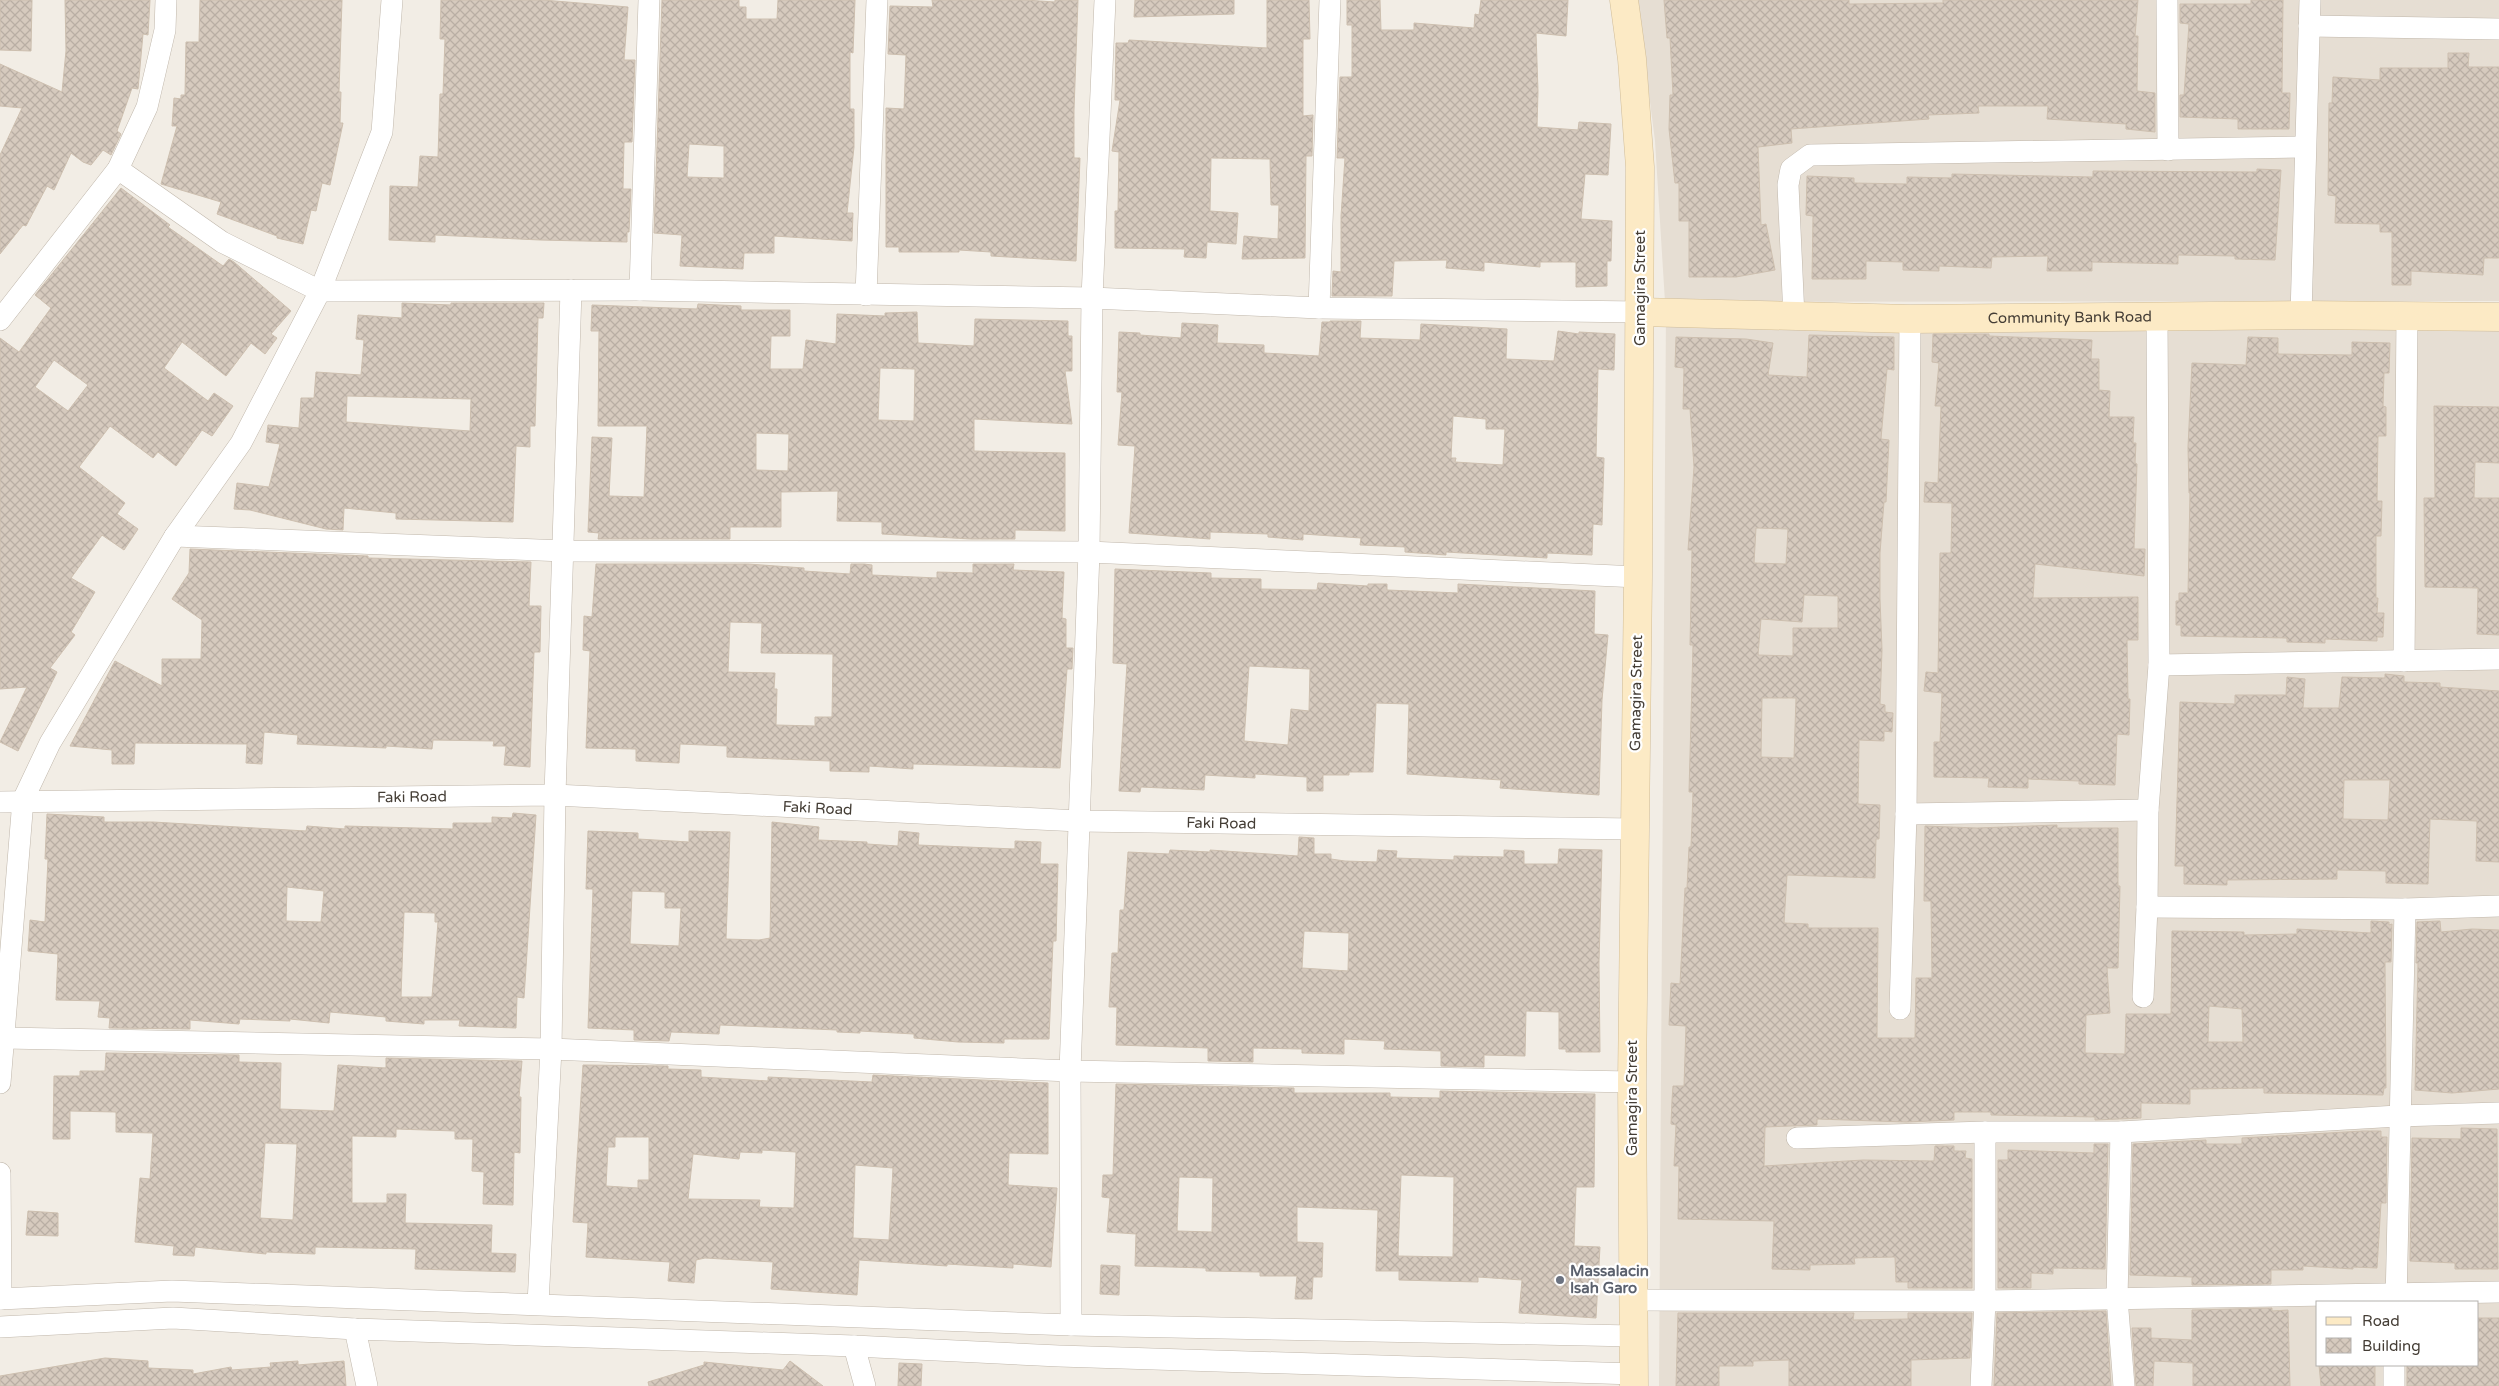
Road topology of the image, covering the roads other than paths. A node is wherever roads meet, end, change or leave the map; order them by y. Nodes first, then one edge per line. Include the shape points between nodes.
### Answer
1 (166, 0) edge
2 (392, 0) edge
3 (649, 0) edge
4 (877, 0) edge
5 (1105, 0) edge
6 (1330, 0) edge
7 (1624, 0) edge
8 (2168, 0) edge
9 (2310, 0) edge
10 (2309, 26) junction
11 (2499, 29) edge
12 (2304, 147) junction
13 (2168, 150) junction
14 (118, 169) junction
15 (570, 290) junction
16 (640, 290) junction
17 (320, 292) junction
18 (866, 295) junction
19 (1092, 298) junction
20 (1319, 308) junction
21 (1640, 312) junction
22 (2301, 315) junction
23 (2407, 316) junction
24 (1794, 317) junction
25 (2157, 317) junction
26 (2499, 317) edge
27 (1910, 319) junction
28 (0, 320) edge
29 (175, 536) junction
30 (564, 551) junction
31 (1089, 552) junction
32 (1638, 577) junction
33 (2499, 659) edge
34 (2404, 661) junction
35 (2159, 665) junction
36 (555, 795) junction
37 (23, 800) junction
38 (0, 802) edge
39 (2148, 810) junction
40 (1906, 814) junction
41 (1079, 821) junction
42 (1634, 829) junction
43 (2499, 906) edge
44 (2147, 907) junction
45 (2404, 909) junction
46 (2143, 997) dead end
47 (1900, 1009) dead end
48 (5, 1038) junction
49 (551, 1049) junction
50 (1070, 1071) junction
51 (1632, 1082) junction
52 (0, 1083) edge
53 (2499, 1113) edge
54 (2398, 1116) junction
55 (1985, 1132) junction
56 (2121, 1132) junction
57 (1796, 1138) dead end
58 (0, 1173) edge
59 (2499, 1292) edge
60 (2116, 1298) junction
61 (2396, 1298) edge
62 (0, 1299) edge
63 (1632, 1300) junction
64 (1985, 1301) junction
65 (538, 1304) junction
66 (675, 1310) junction
67 (1071, 1324) junction
68 (0, 1327) edge
69 (355, 1329) junction
70 (1633, 1336) junction
71 (674, 1340) junction
72 (854, 1346) junction
73 (2394, 1366) edge
74 (1634, 1380) edge
75 (367, 1386) edge
76 (865, 1386) edge
77 (1981, 1386) edge
78 (2124, 1386) edge
79 (2394, 1386) edge

1 - 14 street via 165,30 147,107
2 - 17 street via 382,132
3 - 16 street
4 - 18 street
5 - 19 street
6 - 20 street
7 - 21 street, Gamagira Street via 1640,167
8 - 13 street
9 - 10 street
10 - 11 street
10 - 12 street
12 - 13 street
12 - 22 street
13 - 24 street via 1810,155 1791,169 1788,185
14 - 17 street via 222,242
14 - 28 street
15 - 16 street
15 - 17 street
15 - 30 street
16 - 18 street
17 - 29 street via 241,443
18 - 19 street
19 - 20 street
19 - 31 street
20 - 21 street
21 - 24 street, Community Bank Road
21 - 32 street, Gamagira Street
22 - 23 street, Community Bank Road
22 - 25 street, Community Bank Road
23 - 26 street, Community Bank Road
23 - 34 street
24 - 27 street, Community Bank Road
25 - 27 street, Community Bank Road
25 - 35 street
27 - 40 street
29 - 30 street
29 - 37 street via 50,743
30 - 31 street
30 - 36 street
31 - 32 street
31 - 41 street
32 - 42 street, Gamagira Street
33 - 34 street
34 - 35 street
35 - 39 street
36 - 37 street, Faki Road
36 - 41 street, Faki Road
36 - 49 street
37 - 38 street, Faki Road
37 - 48 street
39 - 40 street
39 - 44 street
40 - 47 street
41 - 42 street, Faki Road
41 - 50 street
42 - 51 street, Gamagira Street
43 - 45 street
44 - 45 street
44 - 46 street
45 - 54 street
48 - 49 street
48 - 52 street
49 - 50 street
49 - 65 street
50 - 51 street
50 - 67 street
51 - 63 street, Gamagira Street
53 - 54 street
54 - 56 street
54 - 61 street
55 - 56 street
55 - 57 street
55 - 64 street
56 - 60 street
58 - 62 street
59 - 61 street
60 - 61 street
60 - 64 street
60 - 78 street
62 - 65 street via 172,1291
63 - 64 street
63 - 70 street, Gamagira Street
64 - 77 street
65 - 66 street
66 - 67 street
66 - 71 street
67 - 70 street
68 - 69 street via 172,1318
69 - 71 street
69 - 75 street
70 - 74 street, Gamagira Street
71 - 72 street
72 - 74 street
72 - 76 street
73 - 79 street

